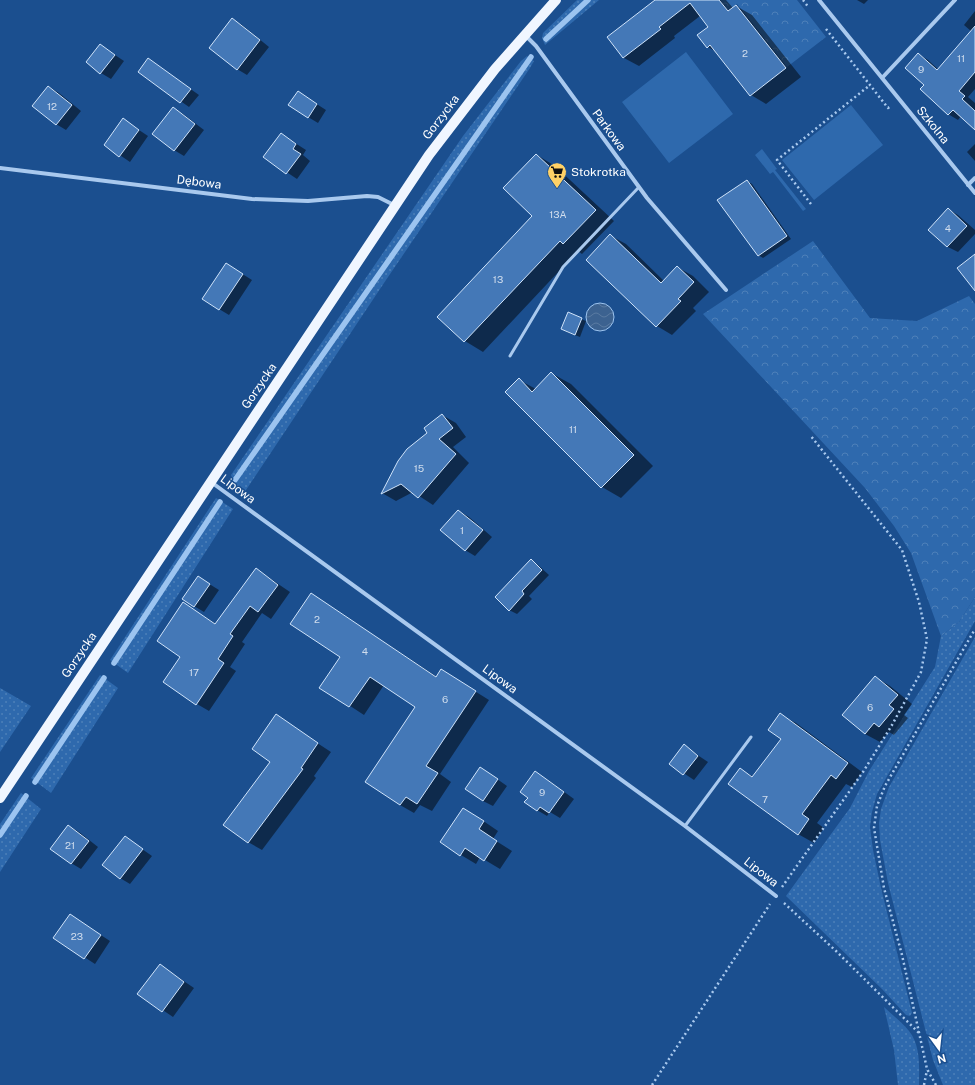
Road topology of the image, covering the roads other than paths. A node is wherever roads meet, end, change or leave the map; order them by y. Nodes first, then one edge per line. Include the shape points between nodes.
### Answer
1 (556, 0) edge
2 (819, 0) edge
3 (955, 0) edge
4 (525, 34) junction
5 (882, 78) junction
6 (0, 168) edge
7 (975, 178) edge
8 (968, 185) junction
9 (639, 187) junction
10 (975, 193) edge
11 (395, 205) junction
12 (726, 290) dead end
13 (510, 356) dead end
14 (211, 481) junction
15 (751, 737) dead end
16 (0, 798) edge
17 (685, 826) junction
18 (776, 896) road end

1 - 4 main road, Gorzycka
2 - 5 street, Szkolna
3 - 5 street
4 - 9 street, Parkowa
4 - 11 main road, Gorzycka via 458,116
5 - 8 street, Szkolna
6 - 11 street, Dębowa via 252,199 308,200 367,196 378,197
7 - 8 street
8 - 10 street, Szkolna
9 - 12 street, Parkowa
9 - 13 lane via 563,267
11 - 14 main road, Gorzycka
14 - 16 main road, Gorzycka
14 - 17 street, Lipowa
15 - 17 lane
17 - 18 street, Lipowa

